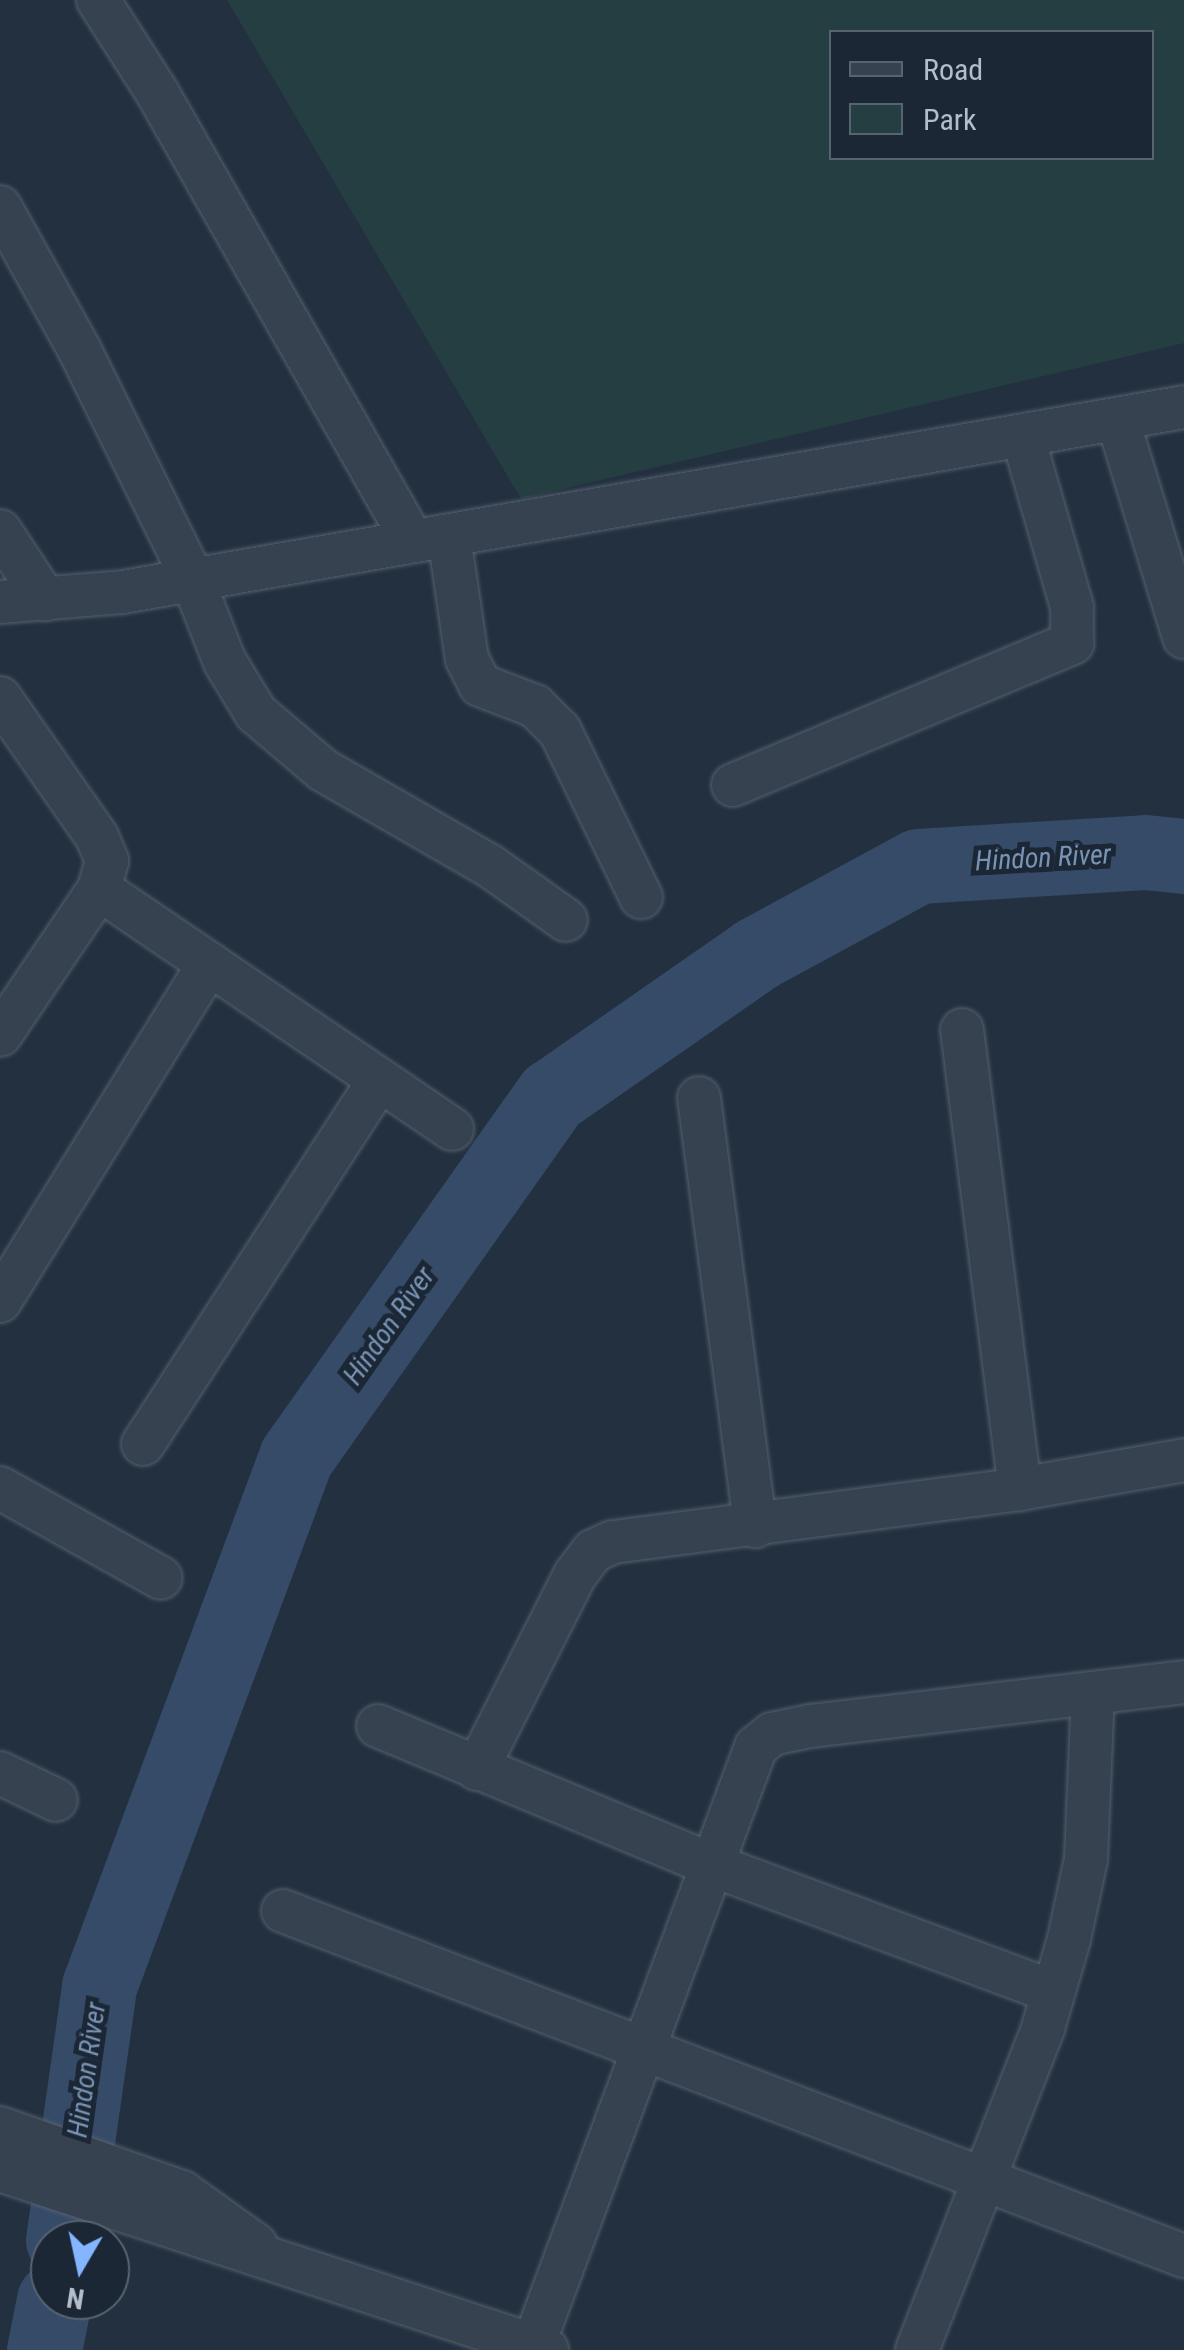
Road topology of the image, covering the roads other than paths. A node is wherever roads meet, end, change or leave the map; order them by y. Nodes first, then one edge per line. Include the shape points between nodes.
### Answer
1 (98, 0) edge
2 (0, 206) edge
3 (1184, 407) edge
4 (1118, 421) junction
5 (1023, 437) junction
6 (0, 531) edge
7 (430, 538) junction
8 (192, 578) junction
9 (45, 598) junction
10 (0, 602) edge
11 (1184, 637) edge
12 (0, 698) edge
13 (732, 785) dead end
14 (99, 889) junction
15 (641, 897) dead end
16 (566, 920) dead end
17 (209, 964) junction
18 (962, 1030) dead end
19 (0, 1035) edge
20 (380, 1080) junction
21 (698, 1098) dead end
22 (452, 1130) dead end
23 (0, 1301) edge
24 (143, 1444) dead end
25 (1184, 1460) edge
26 (0, 1488) edge
27 (1020, 1489) junction
28 (755, 1526) junction
29 (161, 1578) dead end
30 (1184, 1682) edge
31 (1093, 1692) junction
32 (378, 1726) dead end
33 (477, 1770) junction
34 (0, 1773) edge
35 (56, 1800) dead end
36 (712, 1866) junction
37 (283, 1911) dead end
38 (1053, 1992) junction
39 (644, 2046) junction
40 (0, 2128) edge
41 (0, 2170) edge
42 (984, 2176) junction
43 (1184, 2256) edge
44 (281, 2266) junction
45 (540, 2348) edge
46 (917, 2350) edge

1 - 7 street
2 - 8 street
3 - 4 street
4 - 5 street
4 - 11 street
5 - 7 street
5 - 13 street via 1072,607 1072,642
6 - 9 street
7 - 8 street
7 - 15 street via 480,686 535,706 560,730
8 - 9 street
8 - 16 street via 225,662 256,713 324,770 490,866
9 - 10 street
12 - 14 street via 97,837 107,861
14 - 17 street
14 - 19 street
17 - 20 street
17 - 23 street
18 - 27 street
20 - 22 street
20 - 24 street
21 - 28 street
25 - 27 street
26 - 29 street
27 - 28 street
28 - 33 street via 613,1542 592,1551
30 - 31 street
31 - 36 street via 772,1734 756,1747
31 - 38 street via 1086,1859
32 - 33 street
33 - 36 street
34 - 35 street
36 - 38 street
36 - 39 street
37 - 39 street
38 - 42 street
39 - 42 street
39 - 45 street
40 - 44 street via 182,2192
41 - 44 street
42 - 43 street
42 - 46 street
44 - 45 street

